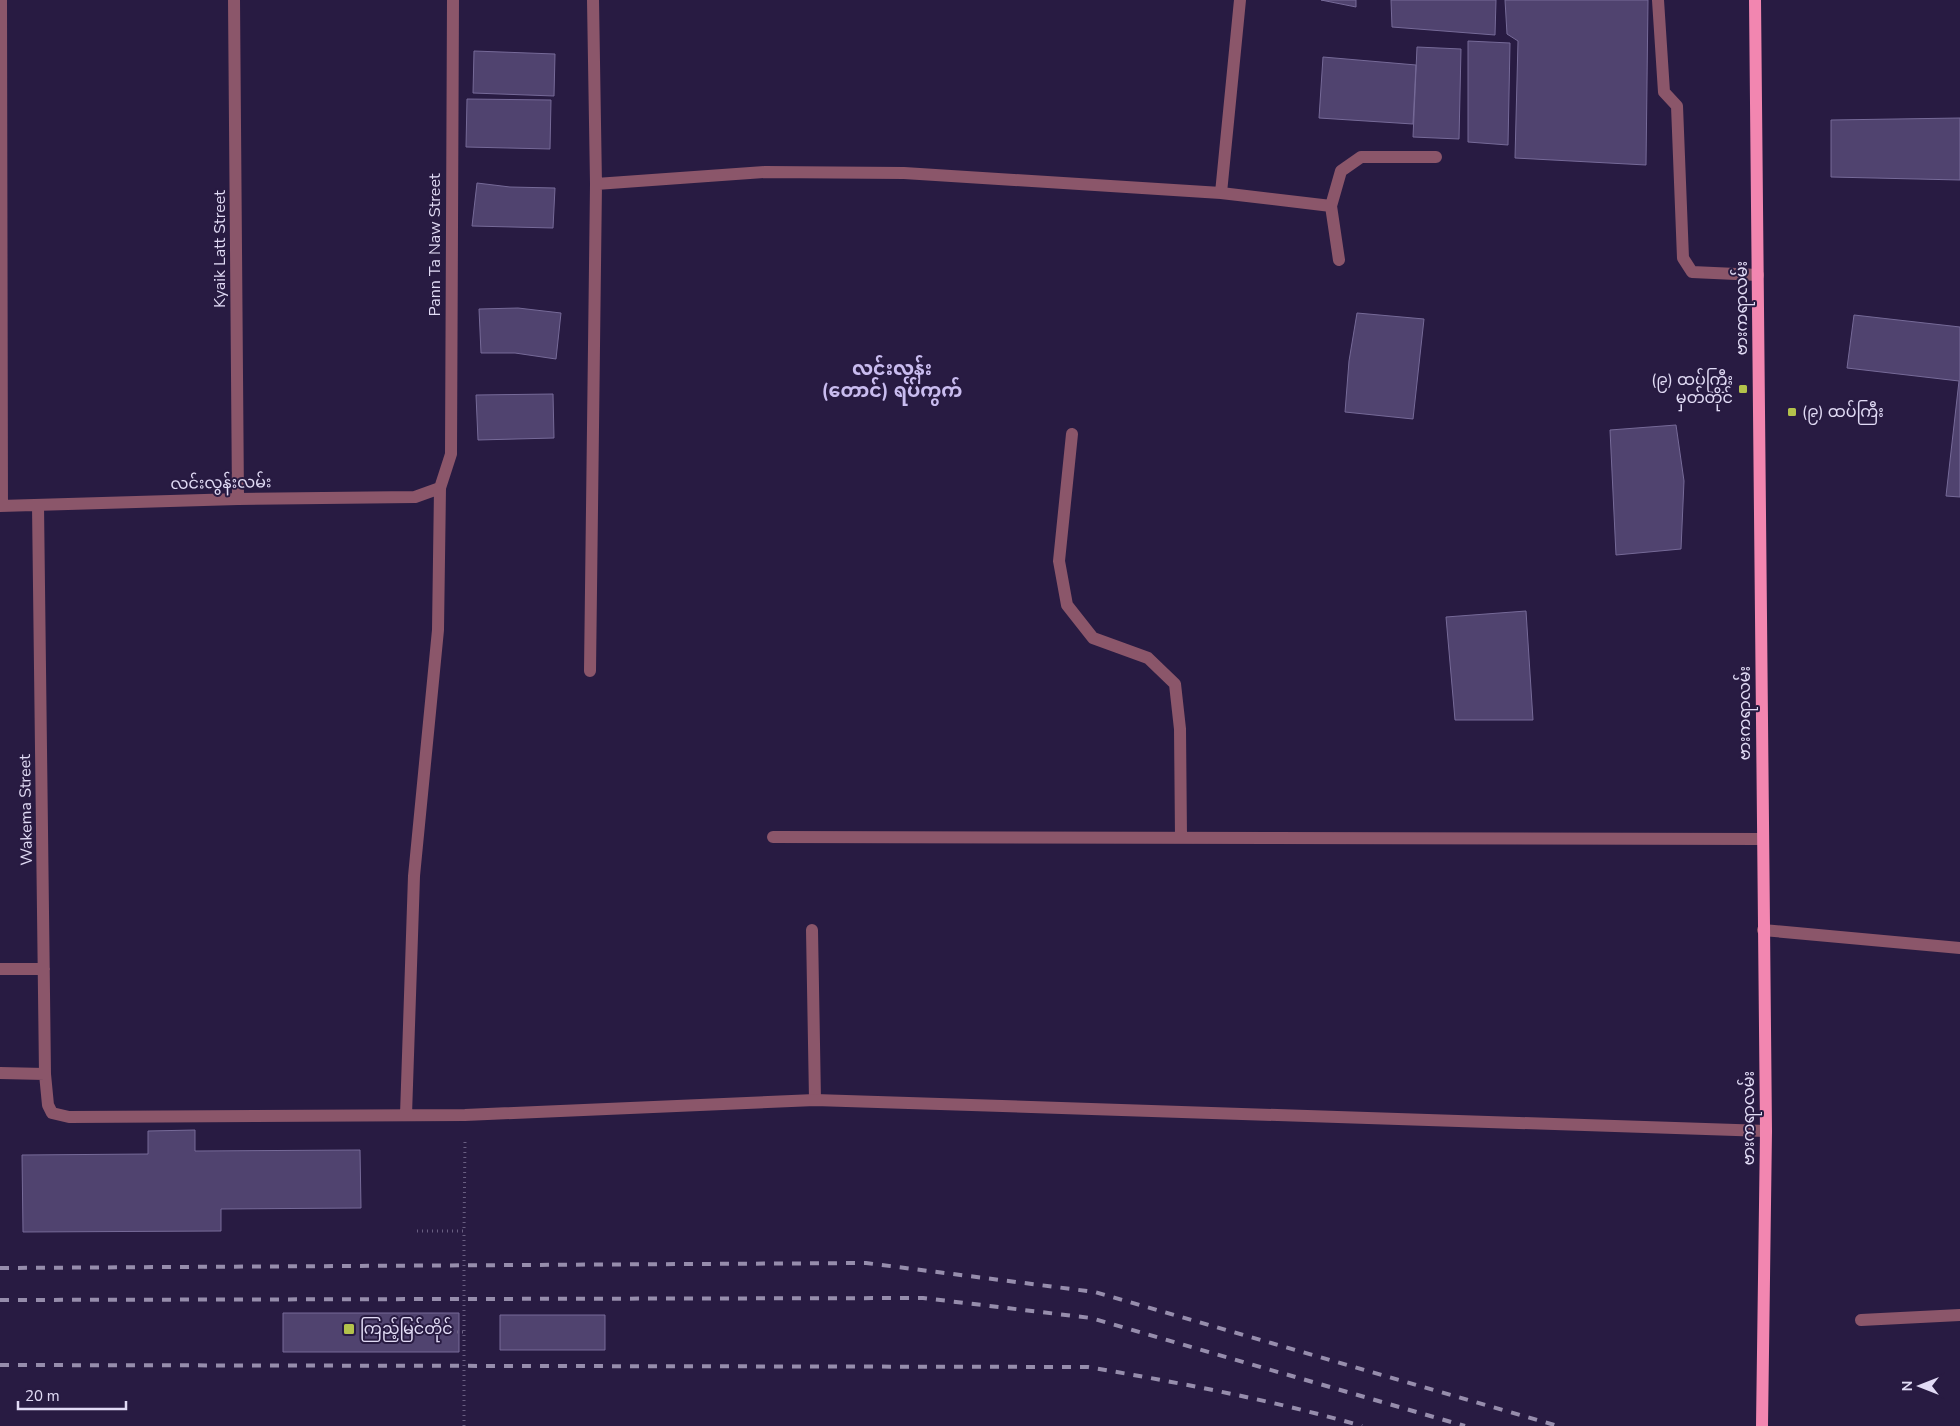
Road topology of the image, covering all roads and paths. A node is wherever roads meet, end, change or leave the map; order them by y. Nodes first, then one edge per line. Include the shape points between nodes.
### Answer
1 (1, 0) edge
2 (234, 0) edge
3 (452, 0) edge
4 (593, 0) edge
5 (1240, 0) edge
6 (1658, 0) edge
7 (1756, 0) edge
8 (1436, 157) dead end
9 (596, 184) junction
10 (1221, 193) junction
11 (1331, 206) junction
12 (1340, 260) dead end
13 (1758, 275) junction
14 (1072, 434) dead end
15 (440, 488) junction
16 (238, 499) junction
17 (38, 505) junction
18 (1, 506) edge
19 (590, 671) dead end
20 (773, 837) dead end
21 (1181, 837) junction
22 (1762, 838) junction
23 (812, 930) dead end
24 (1763, 930) junction
25 (1960, 948) edge
26 (0, 969) edge
27 (44, 969) junction
28 (0, 1073) edge
29 (45, 1074) junction
30 (815, 1100) junction
31 (406, 1115) junction
32 (1766, 1131) junction
33 (465, 1167) dead end
34 (417, 1231) dead end
35 (464, 1231) junction
36 (1960, 1315) edge
37 (1860, 1320) dead end
38 (417, 1332) dead end
39 (464, 1332) junction
40 (464, 1426) edge
41 (1762, 1426) edge

1 - 18 street
2 - 16 street, Kyaik Latt Street
3 - 15 street, Pann Ta Naw Street via 451,454
4 - 9 street
5 - 10 street
6 - 13 street via 1664,92 1677,106 1683,258 1692,272
7 - 13 main road, ဗားကရာလမ်း
8 - 11 street via 1361,157 1341,171
9 - 10 street via 765,172 904,173
9 - 19 street
10 - 11 street
11 - 12 street
13 - 22 main road, ဗားကရာလမ်း
14 - 21 street via 1059,561 1067,604 1093,638 1148,658 1175,684 1180,729
15 - 16 street, လင်းလွန်းလမ်း via 416,497
15 - 31 street, Pann Ta Naw Street via 438,630 414,876
16 - 17 street, လင်းလွန်းလမ်း
17 - 18 street, လင်းလွန်းလမ်း
17 - 27 street, Wakema Street
20 - 21 street
21 - 22 street
22 - 24 main road, ဗားကရာလမ်း
23 - 30 street
24 - 25 street
24 - 32 main road, ဗားကရာလမ်း
26 - 27 street
27 - 29 street, Wakema Street
28 - 29 street
29 - 31 street, Wakema Street via 48,1105 52,1113 69,1117
30 - 31 street
30 - 32 street
32 - 41 main road, ဗားကရာလမ်း
33 - 35 path
34 - 35 path
35 - 39 path, bridge
36 - 37 street
38 - 39 path
39 - 40 path, bridge

